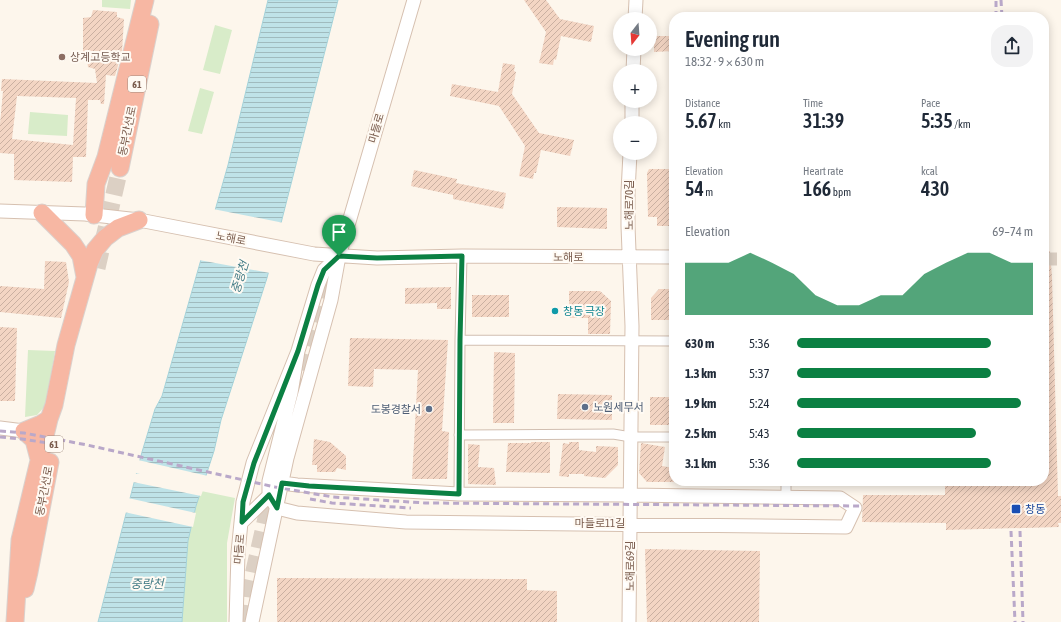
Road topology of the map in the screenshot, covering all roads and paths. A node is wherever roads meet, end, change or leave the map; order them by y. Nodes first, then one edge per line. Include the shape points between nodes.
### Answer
1 (145, 0) edge
2 (156, 0) edge
3 (414, 0) edge
4 (636, 0) edge
5 (635, 12) edge
6 (630, 160) edge
7 (120, 168) tunnel mouth
8 (0, 211) edge
9 (42, 213) junction
10 (94, 215) junction
11 (146, 221) junction
12 (339, 256) junction
13 (462, 256) junction
14 (630, 257) junction
15 (669, 257) edge
16 (91, 273) junction
17 (460, 340) junction
18 (632, 340) junction
19 (669, 341) edge
20 (298, 351) junction
21 (49, 418) junction
22 (0, 428) edge
23 (24, 430) junction
24 (459, 435) junction
25 (631, 437) junction
26 (669, 437) edge
27 (287, 458) junction
28 (39, 460) junction
29 (282, 483) junction
30 (309, 486) junction
31 (786, 486) edge
32 (459, 494) junction
33 (269, 495) junction
34 (630, 495) junction
35 (786, 496) junction
36 (277, 508) junction
37 (242, 522) junction
38 (630, 524) junction
39 (16, 622) edge
40 (236, 622) edge
41 (252, 622) edge
42 (629, 622) edge

1 - 10 highway via 106,157 96,184
2 - 7 highway, 동부간선로 / 61
3 - 12 main road, 마들로
4 - 5 main road
6 - 14 main road, 노해로70길
8 - 9 main road, 노해로
9 - 10 main road, 노해로
9 - 16 highway via 73,244
10 - 11 main road, 노해로
11 - 12 main road, 노해로 via 314,254
11 - 16 highway via 118,228 105,238 95,250
12 - 13 main road, 노해로
12 - 20 main road, 마들로 via 324,270
12 - 27 main road, 마들로 via 331,300
13 - 14 main road, 노해로
13 - 17 street
14 - 15 main road, 노해로
14 - 18 main road, 노해로69길
16 - 21 highway via 66,345
16 - 39 highway, 동부간선로 / 61 via 29,572
17 - 18 street
17 - 24 street
18 - 19 street
18 - 25 main road, 노해로69길
20 - 33 main road via 291,393 269,481
20 - 37 main road, 마들로 via 254,463 243,502
21 - 23 highway
21 - 28 highway
22 - 23 main road
23 - 28 highway via 34,440
24 - 25 street via 613,434
24 - 32 street
25 - 26 street
25 - 34 main road, 노해로69길
27 - 29 main road, 마들로
27 - 30 main road via 294,479
28 - 39 highway via 20,540
29 - 30 main road, 마들로11길
29 - 33 main road
29 - 36 main road, 마들로
30 - 32 main road, 마들로11길
31 - 35 street
32 - 34 main road, 마들로11길
33 - 36 main road
33 - 37 main road
34 - 35 main road, 마들로11길
34 - 38 main road, 노해로69길
35 - 38 main road, 마들로11길 via 840,498 855,508 846,527
36 - 38 main road, 마들로11길 via 297,513 406,522
36 - 41 main road, 마들로
37 - 40 main road, 마들로 via 238,553
38 - 42 main road, 노해로69길

